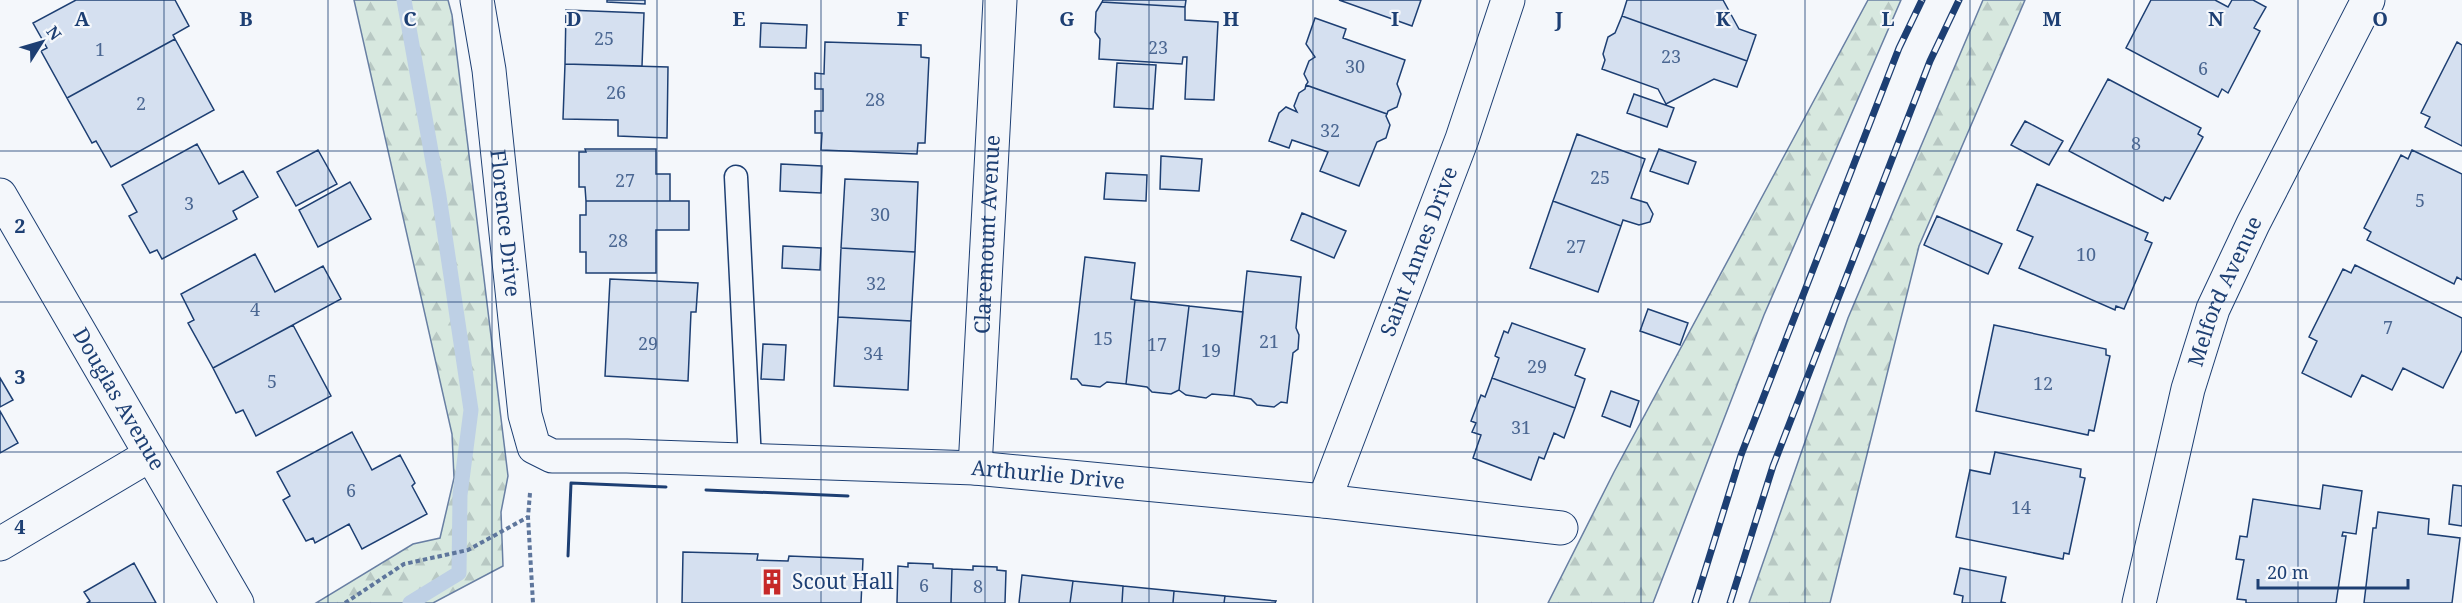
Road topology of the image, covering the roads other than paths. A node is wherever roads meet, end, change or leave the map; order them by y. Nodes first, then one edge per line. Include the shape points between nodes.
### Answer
1 (477, 0) edge
2 (1000, 0) edge
3 (1508, 0) edge
4 (2368, 0) edge
5 (736, 177) dead end
6 (0, 195) edge
7 (534, 447) joint
8 (150, 455) junction
9 (750, 460) junction
10 (975, 468) junction
11 (1324, 501) junction
12 (1561, 528) dead end
13 (0, 544) edge
14 (237, 603) edge
15 (2139, 603) edge

1 - 7 street, Florence Drive via 489,70 525,415
2 - 10 street, Claremount Avenue
3 - 11 street, Saint Annes Drive via 1462,139
4 - 15 street, Melford Avenue via 2253,224 2214,309 2188,389
5 - 9 lane
6 - 8 street, Douglas Avenue
7 - 9 street, Arthurlie Drive via 552,456
8 - 13 street
8 - 14 street, Douglas Avenue
9 - 10 street, Arthurlie Drive
10 - 11 street, Arthurlie Drive
11 - 12 street, Arthurlie Drive

